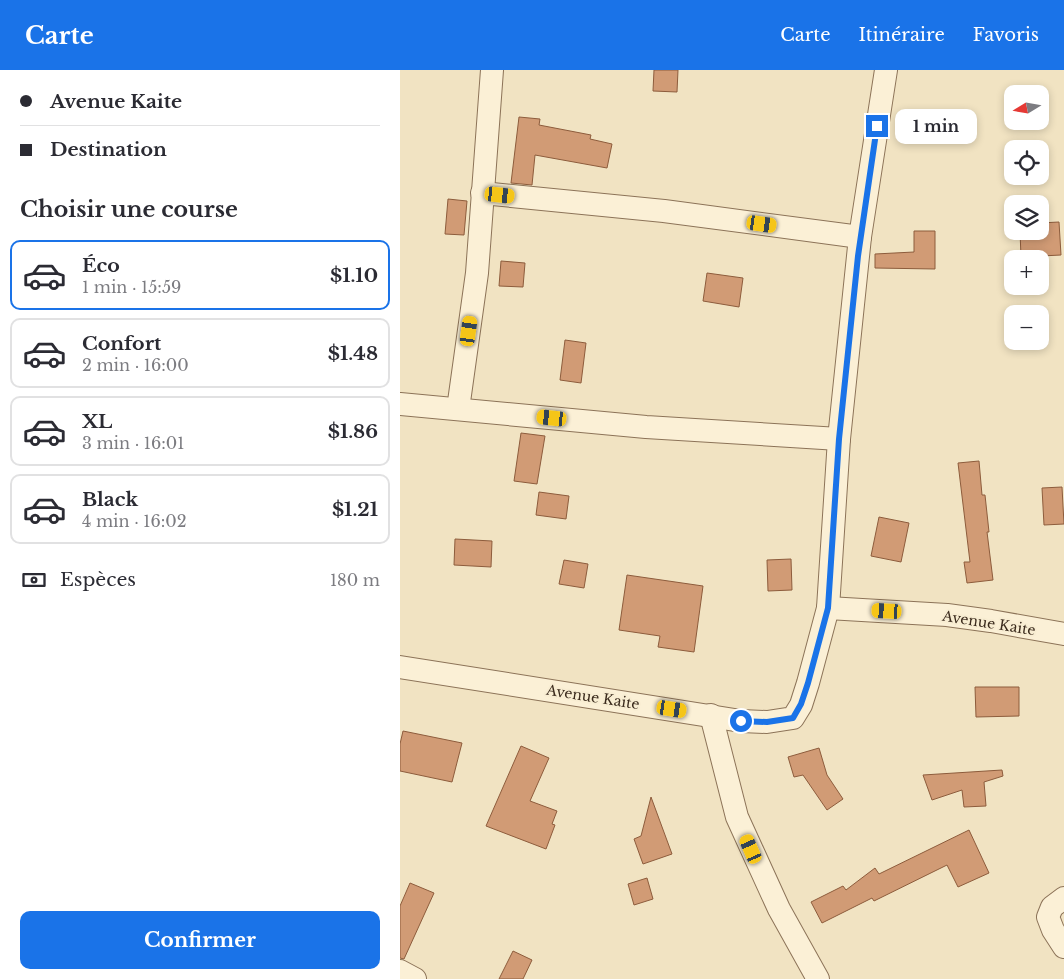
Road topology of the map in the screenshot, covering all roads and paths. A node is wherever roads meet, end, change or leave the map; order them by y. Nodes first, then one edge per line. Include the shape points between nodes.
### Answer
1 (492, 70) edge
2 (886, 70) edge
3 (482, 193) junction
4 (860, 237) junction
5 (400, 404) edge
6 (458, 409) junction
7 (839, 439) junction
8 (828, 608) junction
9 (1064, 634) edge
10 (400, 667) edge
11 (711, 715) junction
12 (1064, 898) edge
13 (1064, 947) edge
14 (400, 971) edge
15 (416, 979) edge
16 (818, 979) edge

1 - 3 street
2 - 4 street
3 - 4 street via 664,211
3 - 6 street via 477,272
4 - 7 street
5 - 6 street
6 - 7 street via 646,427
7 - 8 street
8 - 9 street, Avenue Kaite via 947,615
8 - 11 street, Avenue Kaite via 808,683 793,718 755,722
10 - 11 street, Avenue Kaite
11 - 16 street via 737,817 779,909
12 - 13 street via 1052,907 1048,917
14 - 15 street

